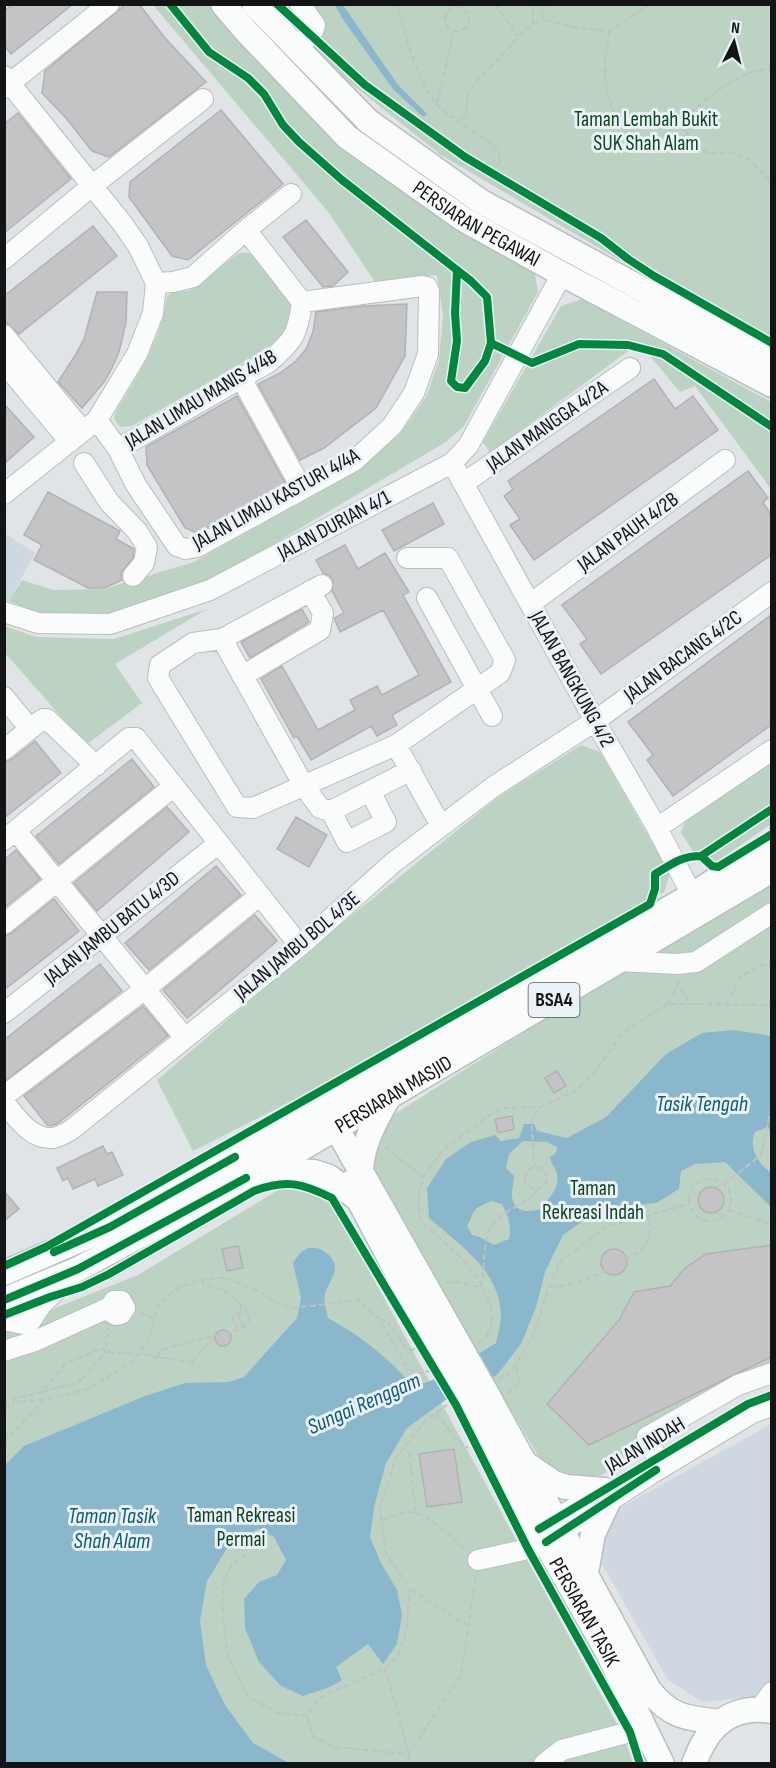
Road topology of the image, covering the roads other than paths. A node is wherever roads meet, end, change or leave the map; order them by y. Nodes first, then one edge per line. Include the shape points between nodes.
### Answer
1 (109, 4) edge
2 (223, 4) edge
3 (254, 4) edge
4 (300, 4) edge
5 (292, 44) junction
6 (6, 83) edge
7 (203, 99) dead end
8 (93, 185) junction
9 (291, 194) dead end
10 (246, 230) junction
11 (4, 259) edge
12 (562, 274) junction
13 (156, 283) junction
14 (302, 302) junction
15 (4, 335) edge
16 (771, 360) edge
17 (4, 363) edge
18 (630, 368) dead end
19 (241, 378) junction
20 (771, 385) edge
21 (83, 431) junction
22 (118, 449) junction
23 (725, 460) dead end
24 (84, 463) dead end
25 (452, 463) junction
26 (464, 483) junction
27 (136, 484) junction
28 (302, 489) junction
29 (4, 494) edge
30 (109, 502) junction
31 (408, 558) dead end
32 (133, 576) dead end
33 (771, 592) edge
34 (427, 598) dead end
35 (530, 603) junction
36 (4, 612) edge
37 (222, 639) junction
38 (243, 676) junction
39 (476, 690) junction
40 (4, 698) edge
41 (492, 716) dead end
42 (595, 721) junction
43 (30, 729) junction
44 (396, 745) junction
45 (4, 750) edge
46 (771, 750) edge
47 (96, 766) junction
48 (411, 770) junction
49 (174, 786) junction
50 (304, 786) junction
51 (370, 791) junction
52 (331, 811) junction
53 (441, 826) junction
54 (657, 828) junction
55 (10, 836) edge
56 (219, 843) junction
57 (771, 844) edge
58 (771, 870) edge
59 (57, 881) junction
60 (260, 895) junction
61 (692, 895) junction
62 (771, 913) edge
63 (4, 924) edge
64 (102, 936) junction
65 (300, 946) junction
66 (620, 961) junction
67 (145, 989) junction
68 (4, 1013) edge
69 (185, 1038) junction
70 (4, 1096) edge
71 (387, 1100) junction
72 (4, 1102) edge
73 (325, 1122) junction
74 (361, 1169) junction
75 (261, 1170) junction
76 (358, 1199) junction
77 (78, 1269) junction
78 (4, 1273) edge
79 (4, 1300) edge
80 (110, 1307) dead end
81 (4, 1320) edge
82 (32, 1333) junction
83 (4, 1350) edge
84 (440, 1352) junction
85 (771, 1372) edge
86 (771, 1395) edge
87 (469, 1397) junction
88 (771, 1406) edge
89 (657, 1458) junction
90 (526, 1465) junction
91 (606, 1496) junction
92 (551, 1531) junction
93 (478, 1560) road end
94 (586, 1574) junction
95 (768, 1704) edge
96 (721, 1722) junction
97 (642, 1723) junction
98 (544, 1764) edge
99 (662, 1764) edge
100 (694, 1764) edge

1 - 6 street
2 - 12 main road, PERSIARAN PEGAWAI via 347,137 463,219
3 - 5 main road, PERSIARAN PEGAWAI
4 - 5 street via 315,25 305,41
5 - 16 main road, PERSIARAN PEGAWAI via 368,121 480,201
6 - 8 street
7 - 8 street
8 - 11 street
8 - 13 street via 138,246
9 - 10 street
10 - 13 street via 193,277
10 - 14 street
12 - 20 main road, PERSIARAN PEGAWAI
12 - 25 street, JALAN DURIAN 4/1 via 468,446
13 - 21 street via 153,313 137,354
14 - 19 street, JALAN LIMAU MANIS 4/4B via 299,327 288,345
14 - 28 street, JALAN LIMAU KASTURI 4/4A via 422,286 429,291 430,318 428,354 414,393 392,426 354,461
15 - 21 street
17 - 21 street
18 - 26 street, JALAN MANGGA 4/2A
19 - 22 street, JALAN LIMAU MANIS 4/4B
19 - 28 street
21 - 22 street
21 - 29 street
22 - 27 street
23 - 35 street, JALAN PAUH 4/2B
24 - 30 street
25 - 26 street, JALAN BANGKUNG 4/2
25 - 36 street, JALAN DURIAN 4/1 via 210,590 110,624 39,623
26 - 35 street, JALAN BANGKUNG 4/2
27 - 28 street, JALAN LIMAU KASTURI 4/4A via 182,549 197,547
27 - 30 street
30 - 32 street via 147,547 144,563
31 - 39 street via 447,558 505,660 500,673
33 - 42 street, JALAN BACANG 4/2C
34 - 39 street
35 - 42 street, JALAN BANGKUNG 4/2
37 - 38 street
37 - 38 street via 316,588 323,613 320,630
37 - 50 street via 193,643 160,665 158,678 237,807 253,808
38 - 50 street
39 - 41 street
39 - 44 street
40 - 43 street
42 - 53 street, JALAN JAMBU BOL 4/3E
42 - 54 street, JALAN BANGKUNG 4/2
43 - 45 street
43 - 47 street via 47,719
44 - 48 street
44 - 50 street
46 - 54 street
47 - 49 street via 129,738 136,738
47 - 55 street
48 - 51 street
48 - 53 street
49 - 56 street
49 - 59 street
50 - 52 street via 320,808
51 - 52 street
51 - 52 street via 386,822 347,842
53 - 65 street, JALAN JAMBU BOL 4/3E via 394,862
54 - 61 street, JALAN BANGKUNG 4/2
55 - 59 street
56 - 60 street
56 - 64 street, JALAN JAMBU BATU 4/3D
57 - 61 main road, PERSIARAN MASJID / BSA4
58 - 66 main road, PERSIARAN MASJID / BSA4
59 - 63 street
59 - 64 street
60 - 65 street
60 - 67 street
61 - 73 main road, PERSIARAN MASJID / BSA4
62 - 66 street via 696,962
64 - 67 street
64 - 68 street, JALAN JAMBU BATU 4/3D
65 - 69 street, JALAN JAMBU BOL 4/3E
66 - 71 main road, PERSIARAN MASJID / BSA4
67 - 69 street
67 - 70 street
69 - 72 street, JALAN JAMBU BOL 4/3E via 71,1130 53,1138 36,1135
71 - 73 main road, PERSIARAN MASJID / BSA4
71 - 74 main road via 368,1134
73 - 74 main road, PERSIARAN TASIK
73 - 75 main road, PERSIARAN MASJID / BSA4
73 - 76 main road, PERSIARAN TASIK
73 - 78 main road, PERSIARAN MASJID / BSA4 via 110,1227
74 - 84 main road, PERSIARAN TASIK via 426,1285
75 - 76 main road via 314,1172
75 - 77 main road, PERSIARAN MASJID / BSA4
76 - 84 main road, PERSIARAN TASIK
77 - 79 main road, PERSIARAN MASJID / BSA4
77 - 82 street via 41,1305
80 - 82 street
81 - 82 street
82 - 83 street
84 - 87 main road, PERSIARAN TASIK, bridge
85 - 89 street via 738,1385 646,1437
86 - 89 street, JALAN INDAH via 748,1404
87 - 90 main road, PERSIARAN TASIK
87 - 92 main road, PERSIARAN TASIK
88 - 91 street, JALAN INDAH
89 - 91 street, JALAN INDAH
90 - 91 main road via 554,1483
90 - 92 main road, PERSIARAN TASIK
91 - 92 street, JALAN INDAH
91 - 94 main road via 593,1534
92 - 93 street, JALAN INDAH via 528,1549
92 - 94 main road, PERSIARAN TASIK
92 - 97 main road, PERSIARAN TASIK
94 - 96 main road, PERSIARAN TASIK via 660,1704 679,1716
95 - 96 main road
96 - 100 main road via 705,1736
97 - 98 street via 630,1732 562,1750
97 - 99 main road, PERSIARAN TASIK

